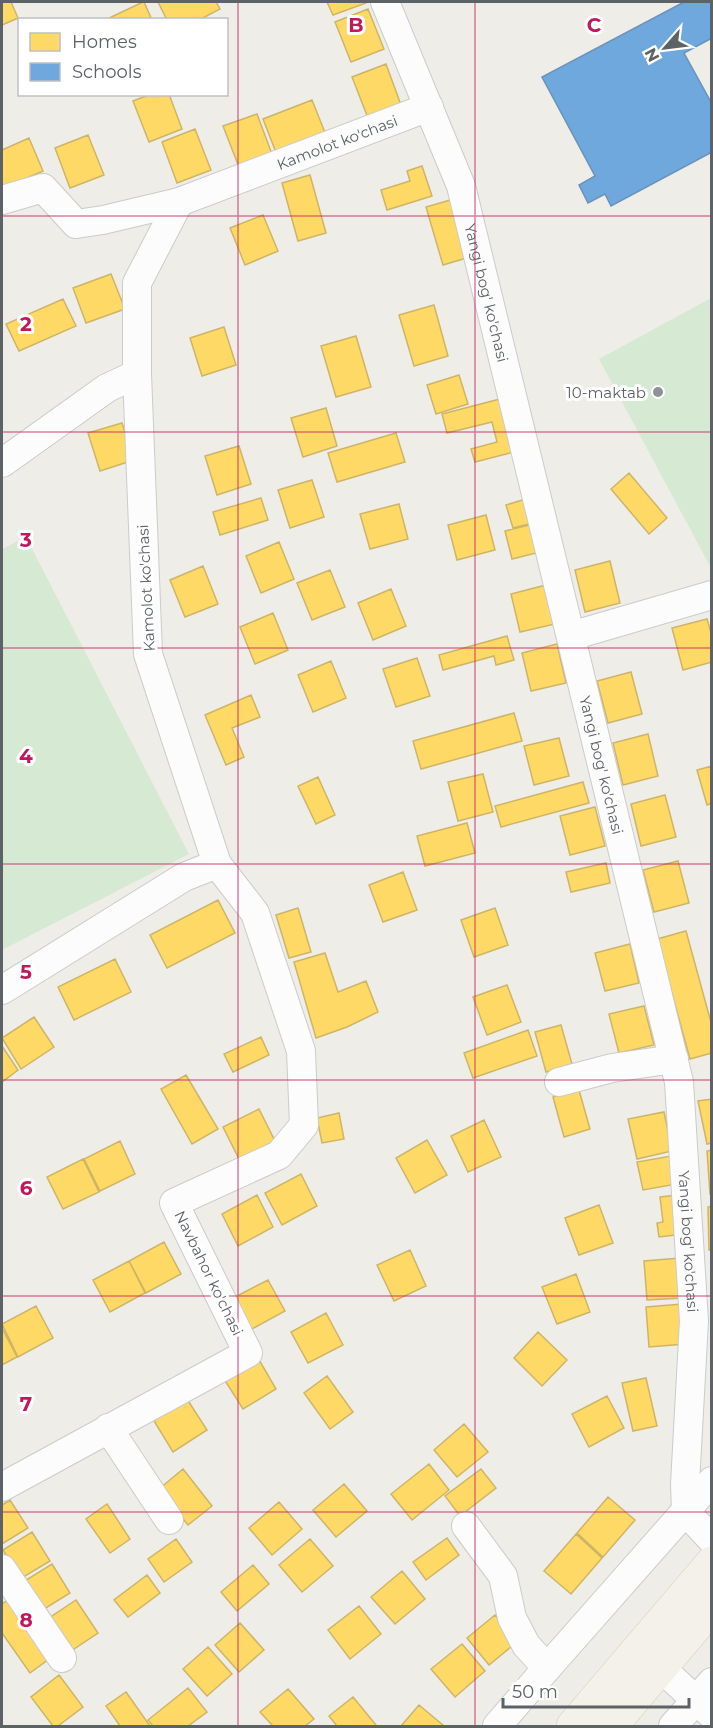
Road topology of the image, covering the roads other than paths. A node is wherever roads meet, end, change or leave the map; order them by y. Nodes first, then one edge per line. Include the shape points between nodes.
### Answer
1 (385, 2) edge
2 (429, 107) junction
3 (2, 200) edge
4 (179, 202) junction
5 (137, 374) junction
6 (2, 463) edge
7 (711, 595) edge
8 (571, 636) junction
9 (218, 864) junction
10 (2, 990) edge
11 (674, 1059) junction
12 (559, 1082) dead end
13 (108, 1428) junction
14 (711, 1481) edge
15 (2, 1487) edge
16 (686, 1512) junction
17 (169, 1520) dead end
18 (466, 1526) dead end
19 (711, 1540) edge
20 (711, 1563) edge
21 (2, 1569) edge
22 (711, 1608) edge
23 (62, 1658) dead end
24 (547, 1668) junction
25 (661, 1668) junction
26 (706, 1699) edge
27 (497, 1726) edge
28 (573, 1726) edge
29 (611, 1726) edge
30 (673, 1726) edge

1 - 2 street, Yangi bog' ko'chasi
2 - 4 street, Kamolot ko'chasi
2 - 8 street, Yangi bog' ko'chasi via 461,186
3 - 4 street, Kamolot ko'chasi via 43,188 76,224
4 - 5 street, Kamolot ko'chasi via 137,283
5 - 6 street via 107,388
5 - 9 street, Kamolot ko'chasi via 148,654
7 - 8 street
8 - 11 street, Yangi bog' ko'chasi
9 - 10 street via 184,877
9 - 13 street, Navbahor ko'chasi via 255,913 301,1051 304,1125 279,1155 174,1203 248,1353
11 - 12 street via 612,1068
11 - 16 street, Yangi bog' ko'chasi via 679,1082 694,1321
13 - 15 street, Navbahor ko'chasi
13 - 17 street
14 - 16 street
16 - 19 street
16 - 24 street
18 - 24 street via 502,1576 512,1618 526,1645
20 - 28 main road
21 - 23 street
22 - 25 main road
24 - 27 street
25 - 26 street
25 - 29 main road
26 - 30 street

